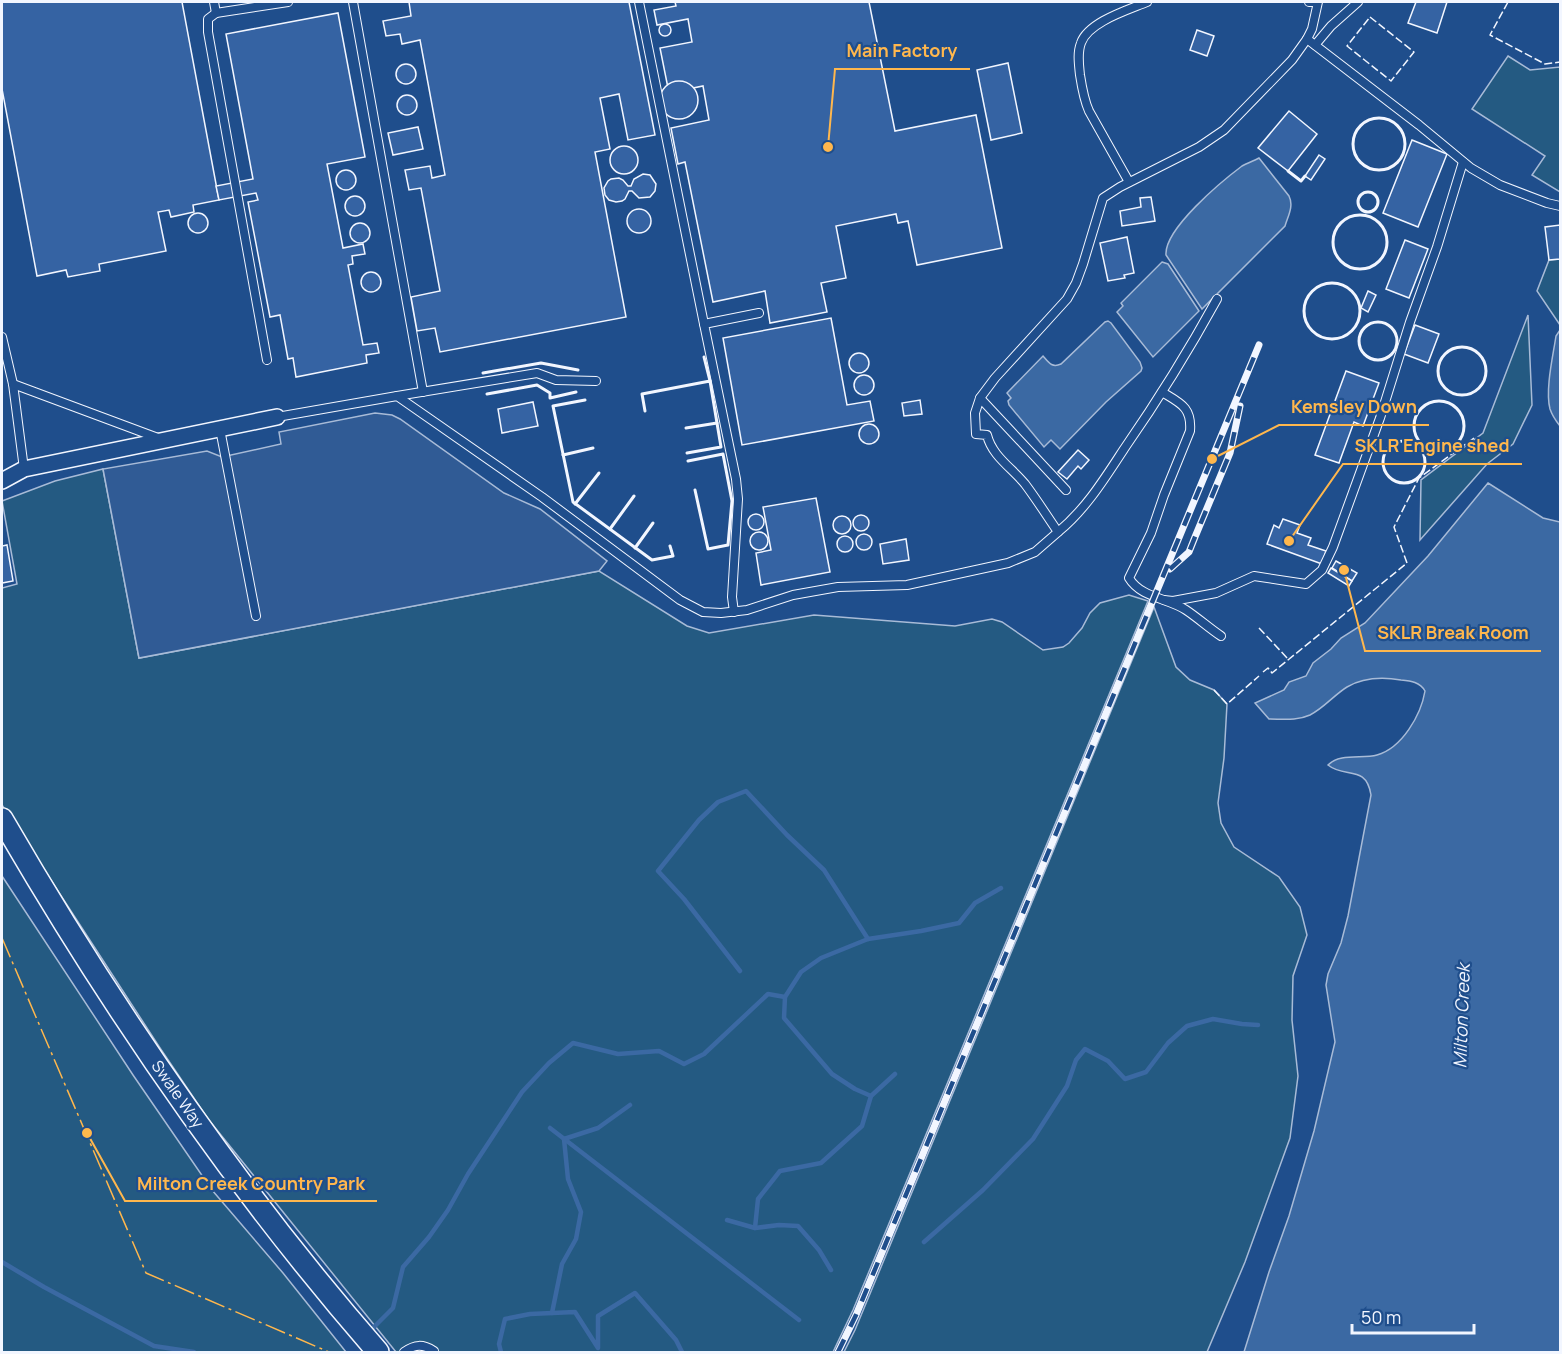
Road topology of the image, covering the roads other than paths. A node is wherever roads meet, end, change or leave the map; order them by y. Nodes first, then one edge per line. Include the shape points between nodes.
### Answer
1 (214, 2) edge
2 (288, 2) edge
3 (352, 2) edge
4 (639, 2) edge
5 (1147, 2) edge
6 (1315, 2) edge
7 (1358, 2) edge
8 (216, 13) junction
9 (1307, 39) junction
10 (1315, 45) junction
11 (1463, 162) junction
12 (1129, 182) junction
13 (1560, 206) edge
14 (1217, 299) dead end
15 (759, 313) dead end
16 (704, 324) junction
17 (2, 337) edge
18 (267, 360) dead end
19 (596, 381) dead end
20 (2, 382) edge
21 (13, 382) junction
22 (423, 392) junction
23 (1162, 392) junction
24 (397, 396) junction
25 (980, 398) junction
26 (277, 417) joint
27 (220, 429) junction
28 (164, 440) junction
29 (24, 470) junction
30 (2, 481) edge
31 (1066, 490) dead end
32 (1058, 532) junction
33 (1164, 600) junction
34 (734, 612) junction
35 (256, 616) dead end
36 (1221, 636) dead end
37 (2, 819) edge
38 (434, 1351) dead end
39 (378, 1353) edge
40 (404, 1353) edge

1 - 8 lane
2 - 8 lane
3 - 22 lane
4 - 16 lane
5 - 12 lane via 1095,27 1085,36 1079,54 1085,103
6 - 9 lane
7 - 10 lane
8 - 18 lane via 208,19 208,32
9 - 10 lane
9 - 12 lane via 1292,60 1224,129 1198,147
10 - 11 lane
11 - 13 lane via 1500,185
11 - 33 lane via 1380,418 1322,570 1306,584 1254,576 1216,593
12 - 25 lane via 1103,198 1083,264 1067,299
14 - 23 lane
15 - 16 lane
16 - 34 lane via 736,479
17 - 21 lane
19 - 22 lane via 556,380 537,373
20 - 21 lane
21 - 28 lane
21 - 29 lane
22 - 24 lane
23 - 32 lane via 1095,491
23 - 33 lane via 1186,408 1190,431 1148,539 1128,578 1141,591
24 - 26 lane
24 - 34 lane via 680,600 711,614
25 - 31 lane
25 - 32 lane via 975,413 976,434 987,435 1002,461 1025,484
26 - 27 street
27 - 28 street
27 - 35 lane
28 - 29 street
29 - 30 street
32 - 34 lane via 1031,554 1000,566 907,585 833,588
33 - 36 lane via 1186,610
37 - 39 main road, Swale Way via 68,931 169,1083 248,1191
38 - 40 lane via 420,1345

